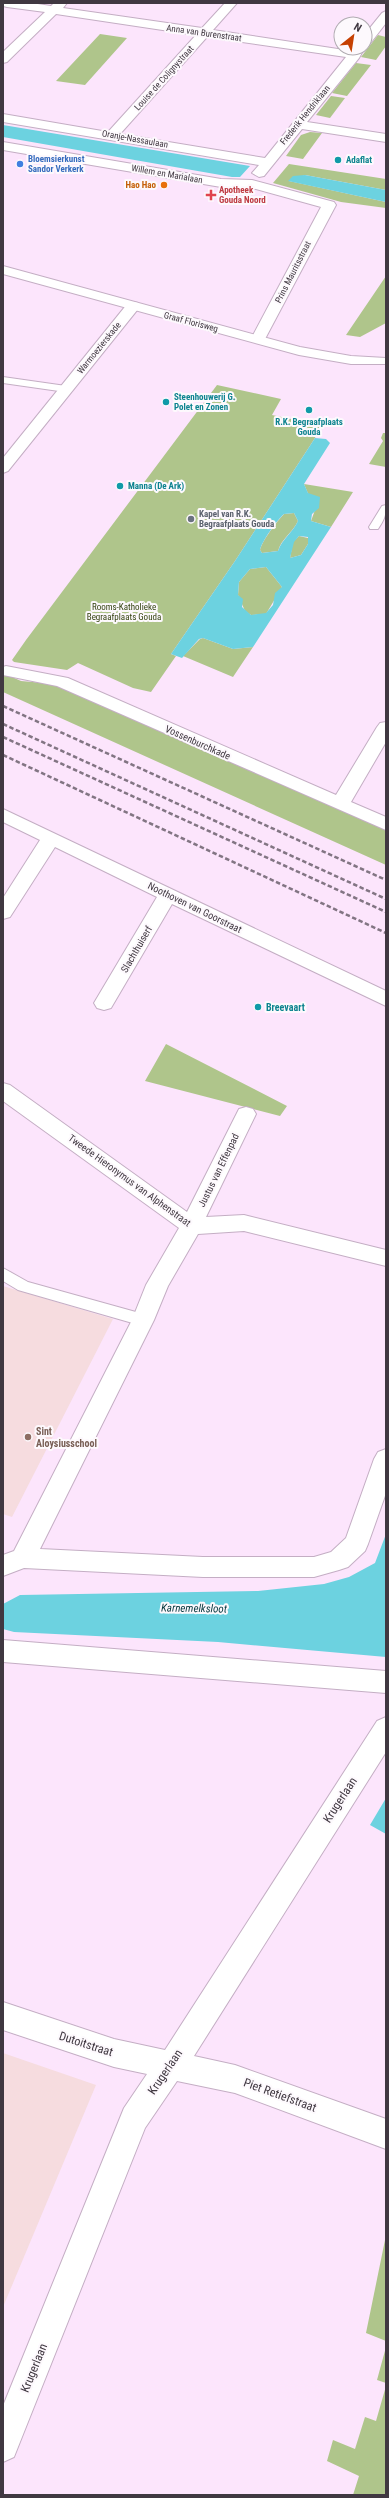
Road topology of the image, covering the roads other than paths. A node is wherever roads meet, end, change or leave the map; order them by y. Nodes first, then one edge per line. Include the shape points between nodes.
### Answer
1 (7, 3) edge
2 (231, 3) edge
3 (58, 6) edge
4 (386, 15) edge
5 (373, 32) edge
6 (205, 33) junction
7 (3, 43) edge
8 (17, 46) junction
9 (333, 49) edge
10 (354, 56) edge
11 (3, 59) edge
12 (3, 118) edge
13 (297, 124) junction
14 (112, 135) junction
15 (386, 138) edge
16 (3, 146) edge
17 (267, 162) junction
18 (252, 184) junction
19 (330, 205) joint
20 (3, 270) edge
21 (132, 306) junction
22 (258, 340) junction
23 (383, 358) edge
24 (3, 380) edge
25 (66, 389) junction
26 (3, 468) edge
27 (386, 508) edge
28 (374, 527) dead end
29 (6, 671) dead end
30 (386, 727) edge
31 (340, 804) junction
32 (3, 815) edge
33 (386, 824) edge
34 (51, 838) junction
35 (168, 894) junction
36 (3, 913) edge
37 (386, 999) edge
38 (104, 1003) dead end
39 (3, 1090) edge
40 (246, 1114) dead end
41 (191, 1226) junction
42 (386, 1258) edge
43 (3, 1274) edge
44 (143, 1320) junction
45 (386, 1459) edge
46 (13, 1562) edge
47 (3, 1651) edge
48 (386, 1682) edge
49 (386, 1729) edge
50 (3, 2016) edge
51 (172, 2064) junction
52 (386, 2134) edge
53 (3, 2446) edge

1 - 3 street, Anna van Burenstraat
2 - 6 street, Louise de Colignystraat
3 - 6 street, Anna van Burenstraat
3 - 8 street
4 - 5 street
6 - 9 street, Anna van Burenstraat
6 - 14 street, Louise de Colignystraat
7 - 8 street
8 - 11 street
10 - 13 street, Frederik Hendriklaan
12 - 14 street, Oranje-Nassaulaan
13 - 15 street
13 - 17 street, Frederik Hendriklaan
14 - 17 street, Oranje-Nassaulaan
16 - 18 street, Willem en Marialaan via 221,183
17 - 18 street, Frederik Hendriklaan
18 - 19 street, Willem en Marialaan
19 - 22 street, Prins Mauritsstraat
20 - 21 street, Graaf Florisweg
21 - 22 street, Graaf Florisweg
21 - 25 street, Warmoezierskade
22 - 23 street, Graaf Florisweg via 334,358
24 - 25 lane
25 - 26 street, Warmoezierskade
27 - 28 lane
29 - 31 street, Vossenburchkade via 62,682
30 - 31 street
31 - 33 street, Vossenburchkade
32 - 34 street, Noothoven van Goorstraat
34 - 35 street, Noothoven van Goorstraat
34 - 36 street
35 - 37 street, Noothoven van Goorstraat
35 - 38 street, Slachthuiserf
39 - 41 street, Tweede Hieronymus van Alphenstraat
40 - 41 street, Justus van Effenpad
41 - 42 street, Tweede Hieronymus van Alphenstraat via 244,1223
41 - 44 street, Justus van Effenpad via 157,1286
43 - 44 lane via 24,1286
44 - 46 street, Justus van Effenpad
45 - 46 street via 356,1544 339,1560 314,1567
47 - 48 street
49 - 51 street, Krugerlaan
50 - 51 street, Dutoitstraat via 114,2053
51 - 52 street, Piet Retiefstraat via 234,2079
51 - 53 street, Krugerlaan via 134,2118

